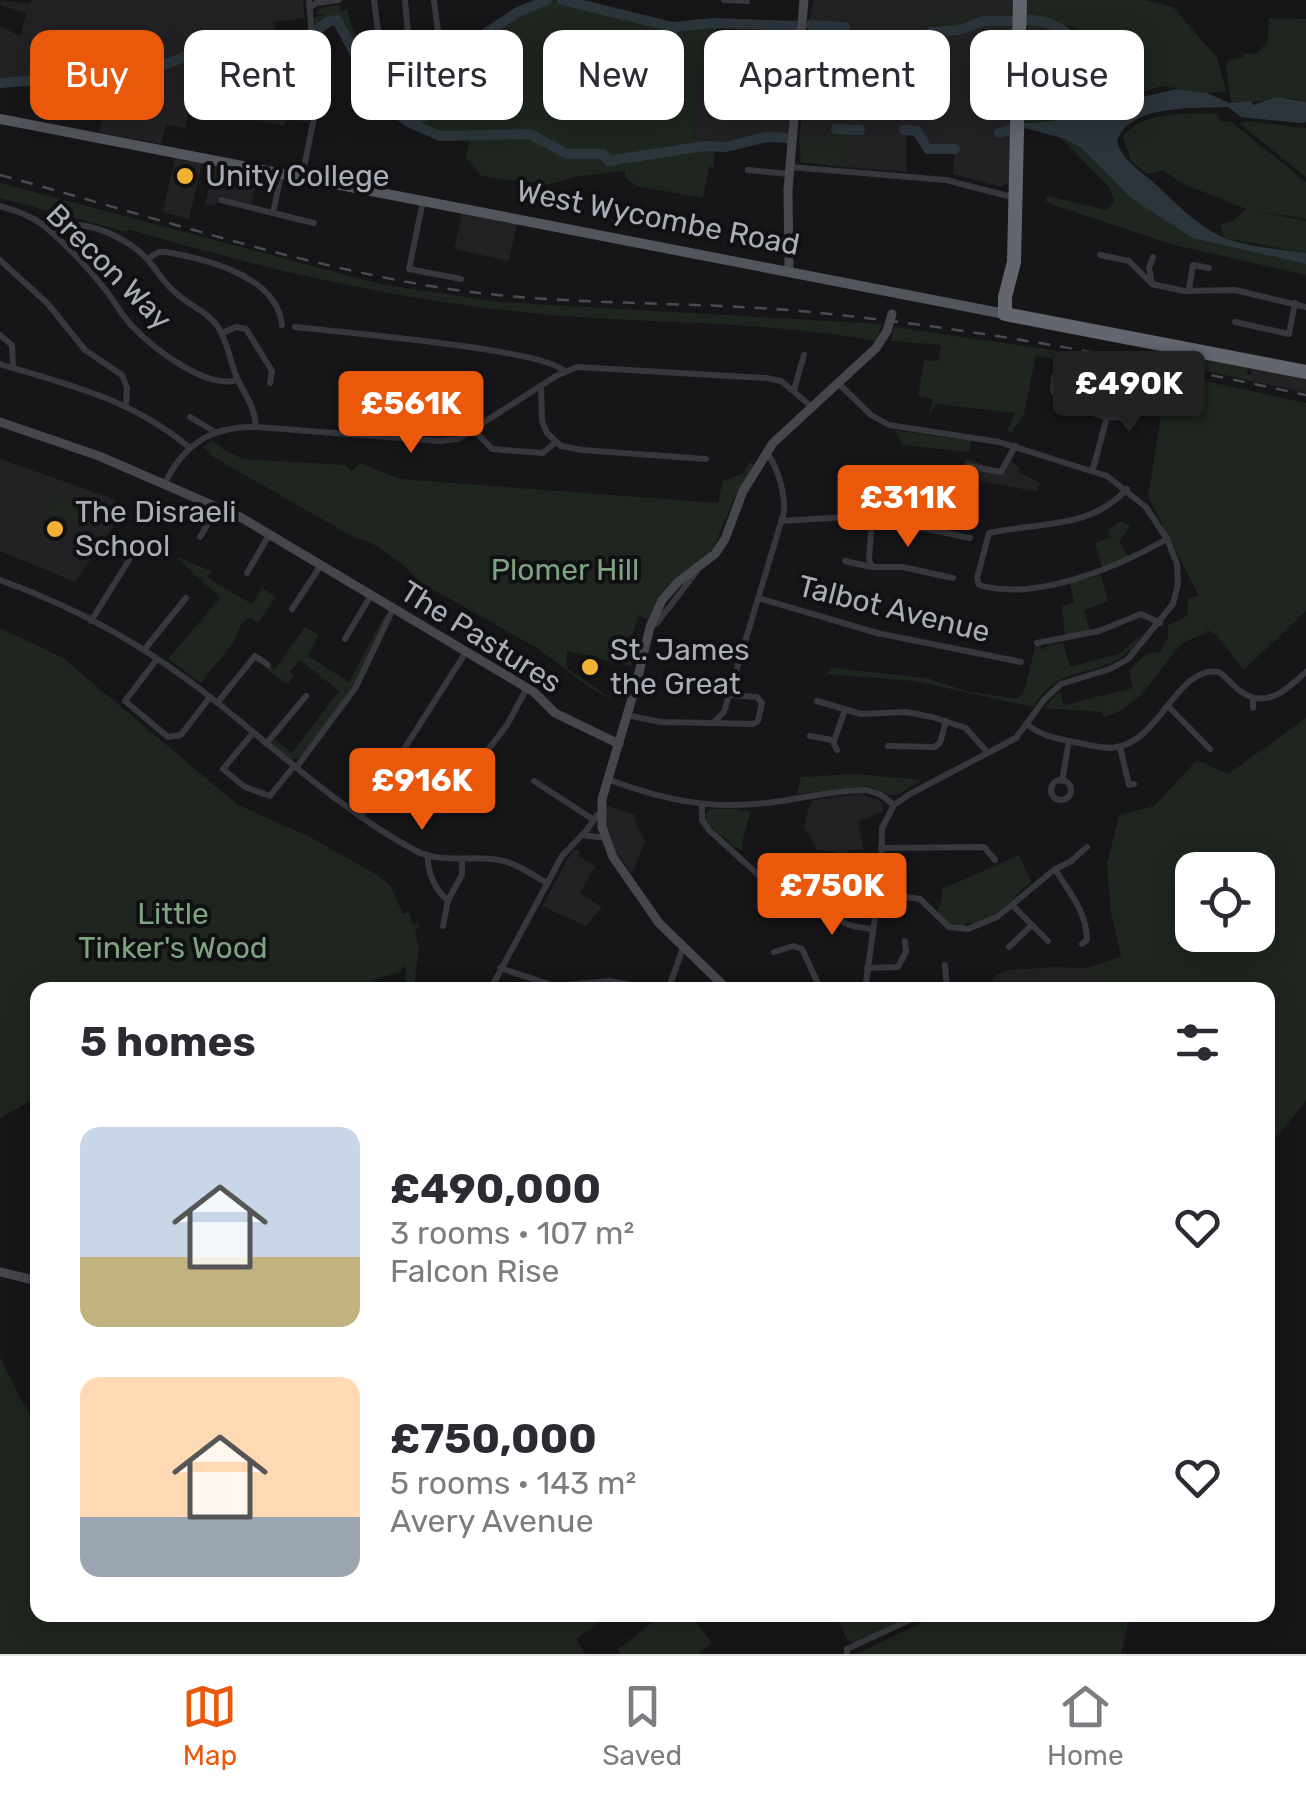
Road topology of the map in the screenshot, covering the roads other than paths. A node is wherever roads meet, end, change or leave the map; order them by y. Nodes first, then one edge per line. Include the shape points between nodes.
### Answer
1 (340, 0) edge
2 (374, 0) edge
3 (405, 0) edge
4 (724, 0) edge
5 (804, 0) edge
6 (1020, 0) edge
7 (434, 1) edge
8 (746, 1) edge
9 (309, 4) edge
10 (378, 30) edge
11 (408, 30) edge
12 (438, 30) edge
13 (0, 119) edge
14 (748, 170) dead end
15 (790, 170) junction
16 (280, 174) junction
17 (302, 177) junction
18 (1016, 198) junction
19 (221, 200) dead end
20 (423, 200) junction
21 (0, 206) edge
22 (273, 213) junction
23 (314, 224) dead end
24 (51, 232) junction
25 (1100, 254) dead end
26 (1153, 257) dead end
27 (147, 259) junction
28 (0, 260) edge
29 (1208, 268) dead end
30 (788, 272) junction
31 (461, 279) dead end
32 (1150, 282) junction
33 (1189, 289) junction
34 (900, 294) junction
35 (1295, 303) junction
36 (1306, 307) edge
37 (1005, 314) junction
38 (1236, 322) dead end
39 (282, 325) dead end
40 (296, 327) dead end
41 (222, 333) junction
42 (0, 335) edge
43 (804, 355) dead end
44 (0, 364) edge
45 (13, 368) junction
46 (564, 371) junction
47 (1306, 372) edge
48 (1054, 377) dead end
49 (238, 380) junction
50 (270, 383) dead end
51 (838, 383) junction
52 (1094, 385) dead end
53 (541, 386) junction
54 (794, 390) junction
55 (1139, 393) dead end
56 (126, 404) junction
57 (812, 407) junction
58 (1088, 411) junction
59 (190, 417) dead end
60 (1107, 417) junction
61 (0, 422) edge
62 (256, 427) junction
63 (474, 430) junction
64 (216, 432) junction
65 (556, 442) junction
66 (1015, 446) junction
67 (190, 447) junction
68 (766, 452) junction
69 (706, 459) dead end
70 (1092, 469) junction
71 (962, 473) dead end
72 (165, 484) junction
73 (1127, 489) junction
74 (217, 508) junction
75 (872, 518) junction
76 (781, 521) junction
77 (269, 535) junction
78 (200, 537) dead end
79 (970, 538) dead end
80 (1167, 539) junction
81 (132, 557) dead end
82 (845, 561) dead end
83 (321, 565) junction
84 (873, 568) junction
85 (247, 573) dead end
86 (947, 579) dead end
87 (0, 580) edge
88 (370, 597) junction
89 (186, 598) dead end
90 (758, 598) junction
91 (292, 609) dead end
92 (392, 609) junction
93 (91, 621) junction
94 (1160, 623) junction
95 (345, 639) dead end
96 (1042, 645) dead end
97 (144, 650) junction
98 (466, 652) junction
99 (157, 659) junction
100 (1021, 662) dead end
101 (268, 665) dead end
102 (1306, 672) edge
103 (527, 688) junction
104 (730, 695) junction
105 (306, 696) dead end
106 (1254, 698) junction
107 (214, 700) junction
108 (817, 701) dead end
109 (1168, 707) junction
110 (1253, 708) dead end
111 (845, 710) junction
112 (628, 715) junction
113 (946, 721) junction
114 (713, 723) junction
115 (1028, 725) junction
116 (253, 733) junction
117 (810, 736) dead end
118 (1199, 737) junction
119 (1069, 741) junction
120 (266, 744) junction
121 (619, 744) junction
122 (1190, 745) dead end
123 (888, 746) dead end
124 (1120, 747) junction
125 (1210, 749) dead end
126 (988, 752) junction
127 (295, 767) junction
128 (607, 779) junction
129 (1062, 781) dead end
130 (534, 782) dead end
131 (1134, 784) dead end
132 (457, 790) dead end
133 (702, 805) junction
134 (894, 806) junction
135 (362, 815) junction
136 (599, 820) junction
137 (582, 835) junction
138 (605, 838) junction
139 (1087, 846) dead end
140 (881, 848) junction
141 (428, 855) junction
142 (462, 859) junction
143 (995, 860) dead end
144 (1054, 870) junction
145 (766, 881) dead end
146 (547, 883) junction
147 (842, 886) dead end
148 (816, 890) dead end
149 (877, 893) junction
150 (829, 894) junction
151 (448, 900) junction
152 (1012, 905) junction
153 (443, 926) dead end
154 (1032, 926) junction
155 (871, 929) junction
156 (1048, 940) dead end
157 (905, 941) dead end
158 (1086, 941) dead end
159 (1009, 947) dead end
160 (683, 948) junction
161 (774, 952) dead end
162 (945, 965) dead end
163 (500, 968) junction
164 (867, 968) junction
165 (596, 980) joint
166 (614, 981) joint
167 (494, 982) edge
168 (542, 982) edge
169 (582, 982) edge
170 (619, 982) edge
171 (671, 982) edge
172 (720, 982) edge
173 (817, 982) edge
174 (866, 982) edge
175 (946, 982) edge
176 (0, 1272) edge
177 (30, 1280) edge
178 (905, 1622) edge
179 (847, 1654) edge

1 - 9 street
2 - 10 street
3 - 11 street
4 - 8 street
5 - 15 street
6 - 18 highway
7 - 12 street
9 - 17 street via 317,103
13 - 16 main road, West Wycombe Road
14 - 15 street
15 - 18 street via 946,180
15 - 30 street
16 - 17 main road, West Wycombe Road
16 - 22 street
17 - 20 main road, West Wycombe Road
18 - 37 highway
19 - 22 street
20 - 30 main road, West Wycombe Road
20 - 31 street via 410,270
21 - 24 street, Brecon Way
22 - 23 street
24 - 27 street via 67,224 96,230
24 - 49 street, Brecon Way via 154,346 206,378
25 - 32 street via 1129,261
26 - 32 street
27 - 39 street via 166,252 230,268 274,302
27 - 41 street
28 - 56 street via 86,350 122,376
29 - 33 street via 1193,265
30 - 34 main road, West Wycombe Road
32 - 33 street
33 - 35 street via 1235,290
34 - 37 main road, West Wycombe Road
34 - 51 street, bridge via 876,348
35 - 36 street
35 - 38 street via 1290,334
37 - 47 highway, West Wycombe Road
40 - 46 street via 496,352 544,360
41 - 49 street
41 - 50 street via 246,329 272,372
42 - 45 street via 12,345
43 - 54 street
44 - 45 street
45 - 56 street
46 - 53 street
46 - 54 street via 584,366 743,376
48 - 58 street via 1052,398
49 - 62 street
51 - 57 street
51 - 66 street via 888,424
52 - 58 street
53 - 63 street
53 - 65 street via 542,421
54 - 57 street
55 - 60 street via 1126,418
56 - 67 street
57 - 68 street
58 - 60 street
59 - 64 street
60 - 70 street
61 - 72 street, The Pastures
62 - 63 street via 440,441
62 - 64 street
63 - 65 street via 492,449 543,453
64 - 67 street
65 - 69 street via 574,450
66 - 70 street
66 - 71 street via 1001,472 968,466
67 - 72 street
68 - 76 street via 784,499
68 - 112 street via 715,554 670,590 650,627
70 - 73 street
72 - 74 street, The Pastures
73 - 80 street
73 - 80 street via 1091,515 988,532 979,585 1023,588 1064,581 1116,566
74 - 77 street, The Pastures
74 - 78 street
75 - 76 street
75 - 79 street
75 - 84 street
76 - 90 street
77 - 83 street, The Pastures
77 - 85 street
80 - 94 street via 1178,584
81 - 93 street
82 - 84 street
83 - 88 street, The Pastures
83 - 91 street
84 - 86 street via 902,567
87 - 93 street
88 - 92 street, The Pastures
88 - 95 street, The Pastures
89 - 97 street
90 - 100 street, Talbot Avenue via 877,633
90 - 104 street
92 - 98 street, The Pastures
92 - 127 street via 356,686
93 - 97 street
94 - 96 street via 1141,614
94 - 115 street via 1123,662 1055,688
97 - 99 street
98 - 103 street, The Pastures
98 - 135 street
99 - 107 street
99 - 107 street via 125,701 168,737 182,735
101 - 107 street via 255,656
102 - 106 street via 1277,695
103 - 121 street, The Pastures via 555,713
103 - 132 street
104 - 114 street
104 - 114 street via 757,697 758,721
105 - 120 street
106 - 109 street via 1208,670 1191,678
106 - 110 street
107 - 116 street
108 - 111 street
109 - 118 street
109 - 124 street
111 - 113 street
111 - 117 street via 836,745
112 - 114 street
112 - 121 street
113 - 123 street via 938,745
113 - 126 street via 974,734
115 - 119 street
115 - 126 street
116 - 120 street
116 - 127 street via 222,769 238,782 270,796
118 - 122 street
118 - 125 street
119 - 124 street
119 - 129 street
120 - 127 street
121 - 128 street
124 - 131 street via 1129,785
126 - 134 street
127 - 135 street
128 - 133 street
128 - 136 street
130 - 136 street
133 - 134 street via 867,790
133 - 145 street via 708,830
134 - 140 street
135 - 141 street
136 - 137 street
136 - 138 street
137 - 138 street
137 - 146 street
138 - 160 street via 653,915
139 - 144 street
140 - 143 street via 984,847
140 - 149 street
141 - 142 street
141 - 151 street via 429,870
142 - 146 street via 504,861
142 - 151 street via 462,875
144 - 152 street
144 - 158 street via 1081,900
146 - 163 street
147 - 150 street
148 - 150 street
149 - 152 street via 920,900 956,929 984,924
149 - 155 street
150 - 155 street via 841,923
151 - 153 street
152 - 154 street
154 - 156 street
154 - 159 street
155 - 164 street
157 - 164 street via 898,967
160 - 171 street
160 - 172 street
161 - 173 street via 802,949
162 - 175 street
163 - 167 street
163 - 168 street
164 - 174 street
165 - 166 street
165 - 169 street
166 - 170 street
176 - 177 street
178 - 179 street

